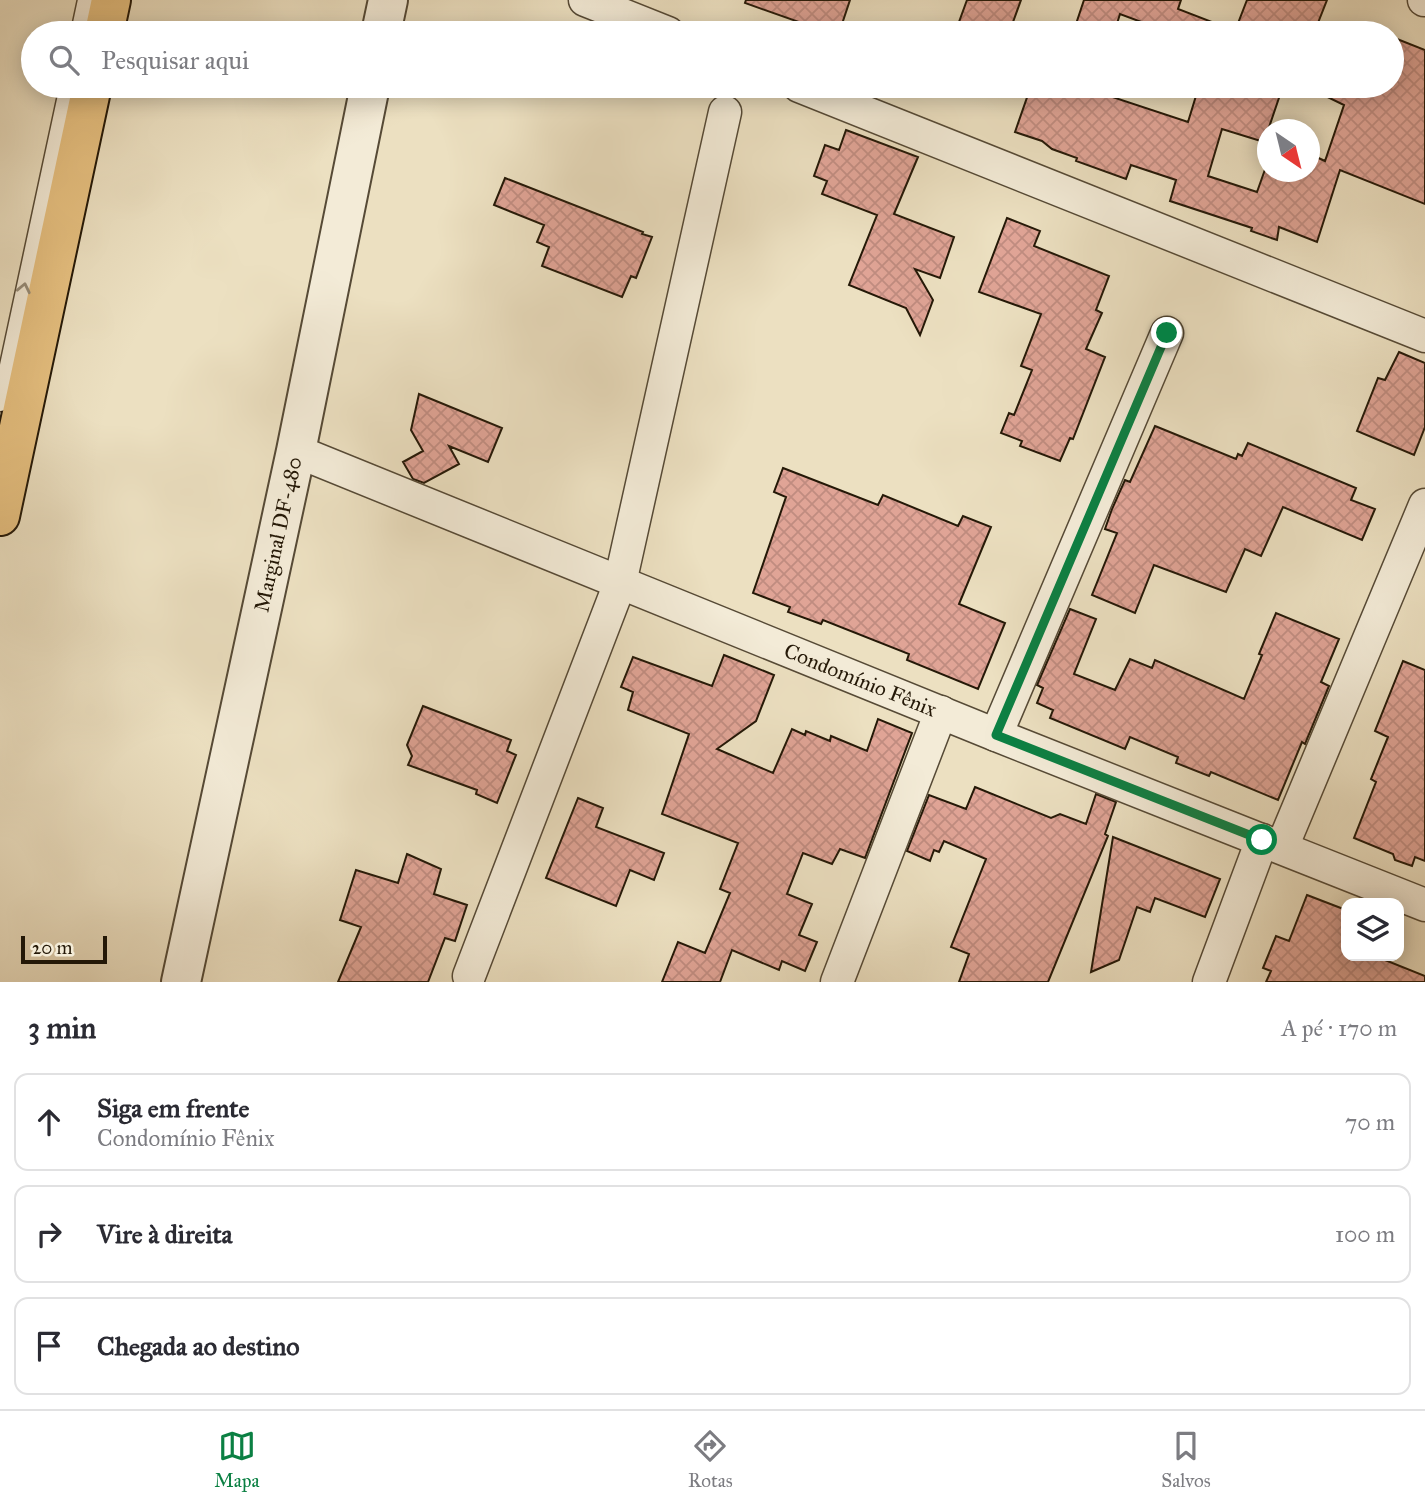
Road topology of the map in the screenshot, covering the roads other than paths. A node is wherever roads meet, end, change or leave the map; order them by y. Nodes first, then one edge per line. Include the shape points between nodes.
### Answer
1 (86, 0) edge
2 (111, 0) edge
3 (388, 0) edge
4 (585, 0) edge
5 (82, 21) edge
6 (107, 21) edge
7 (384, 21) edge
8 (638, 21) edge
9 (65, 98) edge
10 (89, 98) edge
11 (368, 98) edge
12 (829, 98) edge
13 (725, 113) dead end
14 (1167, 333) dead end
15 (1425, 336) edge
16 (0, 402) edge
17 (296, 452) junction
18 (1425, 505) edge
19 (0, 516) edge
20 (620, 583) junction
21 (941, 712) junction
22 (996, 735) junction
23 (1272, 844) junction
24 (1425, 905) edge
25 (470, 976) dead end
26 (181, 982) edge
27 (836, 982) edge
28 (1209, 982) edge

1 - 5 lane
2 - 6 main road
3 - 7 street
4 - 8 street
16 -> 9 lane
10 - 19 main road
11 - 17 street, Marginal DF-480
12 - 15 street
13 - 20 street
14 - 22 street
17 - 20 street, Condomínio Fênix
17 - 26 street, Marginal DF-480
18 - 23 street
20 - 21 street, Condomínio Fênix
20 - 25 street
21 - 22 street, Condomínio Fênix
21 - 27 street
22 - 23 street, Condomínio Fênix
23 - 24 street, Condomínio Fênix
23 - 28 street

